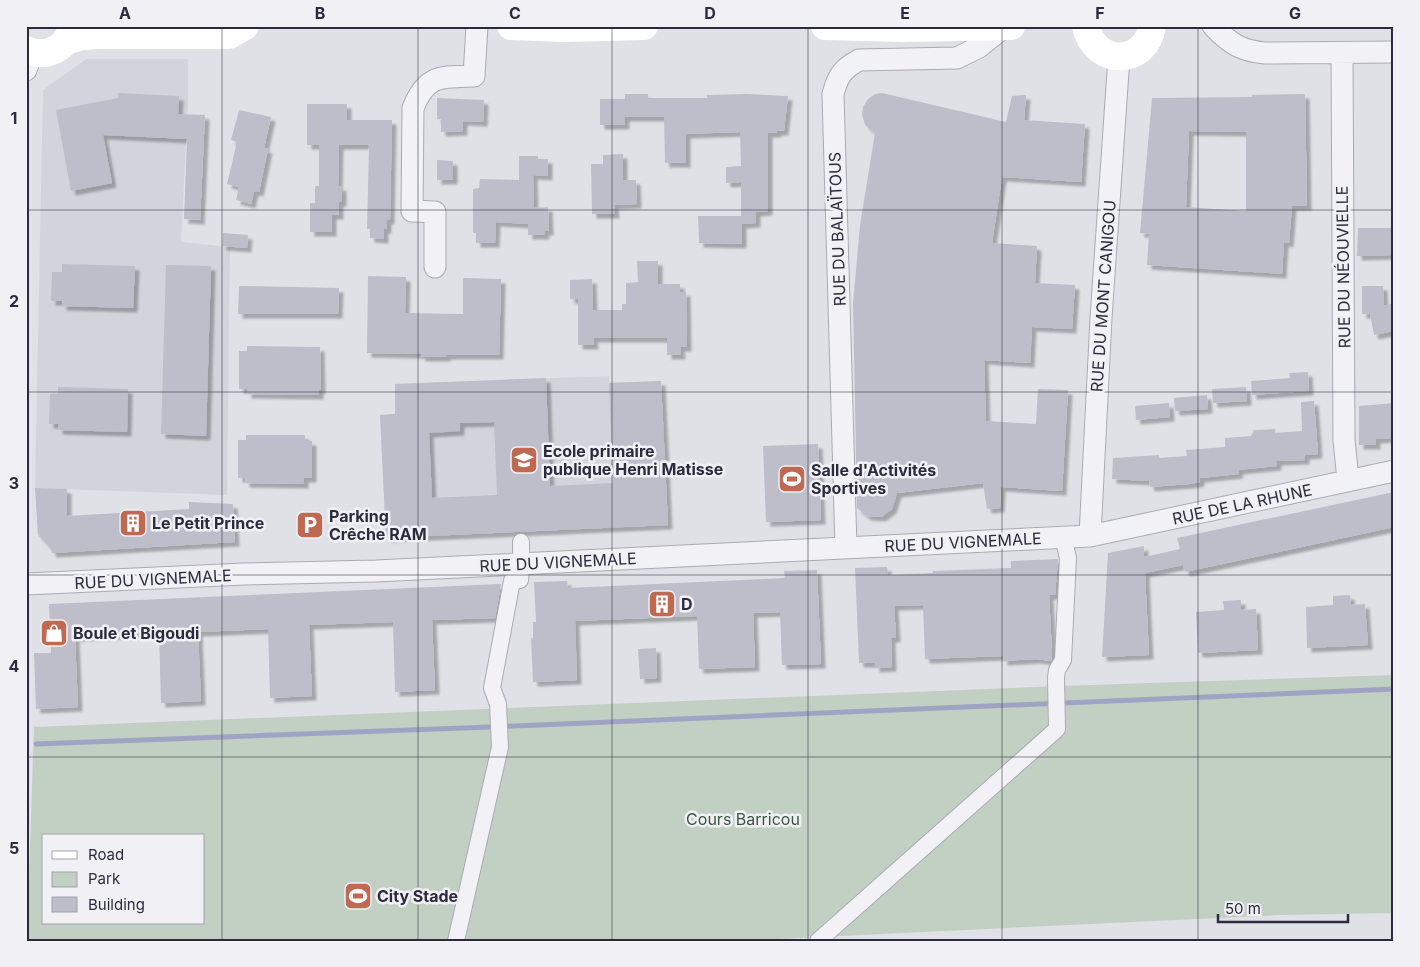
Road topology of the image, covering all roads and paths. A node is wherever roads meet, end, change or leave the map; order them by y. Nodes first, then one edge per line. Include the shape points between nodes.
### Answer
1 (245, 26) edge
2 (477, 26) edge
3 (511, 26) edge
4 (644, 26) edge
5 (825, 26) edge
6 (1086, 26) edge
7 (1152, 26) edge
8 (1214, 26) edge
9 (1002, 30) edge
10 (69, 34) edge
11 (1394, 52) edge
12 (1342, 53) junction
13 (1119, 57) junction
14 (28, 58) edge
15 (434, 266) dead end
16 (1394, 471) edge
17 (1348, 480) junction
18 (1090, 536) junction
19 (1064, 545) dead end
20 (846, 548) junction
21 (521, 555) dead end
22 (26, 584) edge
23 (456, 941) edge
24 (818, 941) edge

1 - 10 main road via 229,35
2 - 15 street via 474,76 430,81 418,95 413,108 412,211 435,212
3 - 4 main road
5 - 9 main road
6 - 13 main road via 1093,44 1100,51
7 - 13 main road via 1143,46 1132,54
8 - 12 street via 1240,48 1255,52
9 - 20 street, RUE DU BALAÏTOUS via 957,58 859,60 846,66 833,94
10 - 14 main road via 61,46
11 - 12 street
12 - 17 street, RUE DU NÉOUVIELLE via 1344,440
13 - 18 street, RUE DU MONT CANIGOU
16 - 17 street, RUE DE LA RHUNE
17 - 18 street, RUE DE LA RHUNE
18 - 20 street, RUE DU VIGNEMALE
19 - 24 street via 1068,558 1063,660 1057,670 1057,729
20 - 22 street, RUE DU VIGNEMALE
21 - 23 street via 520,580 512,581 492,688 498,704 500,747

